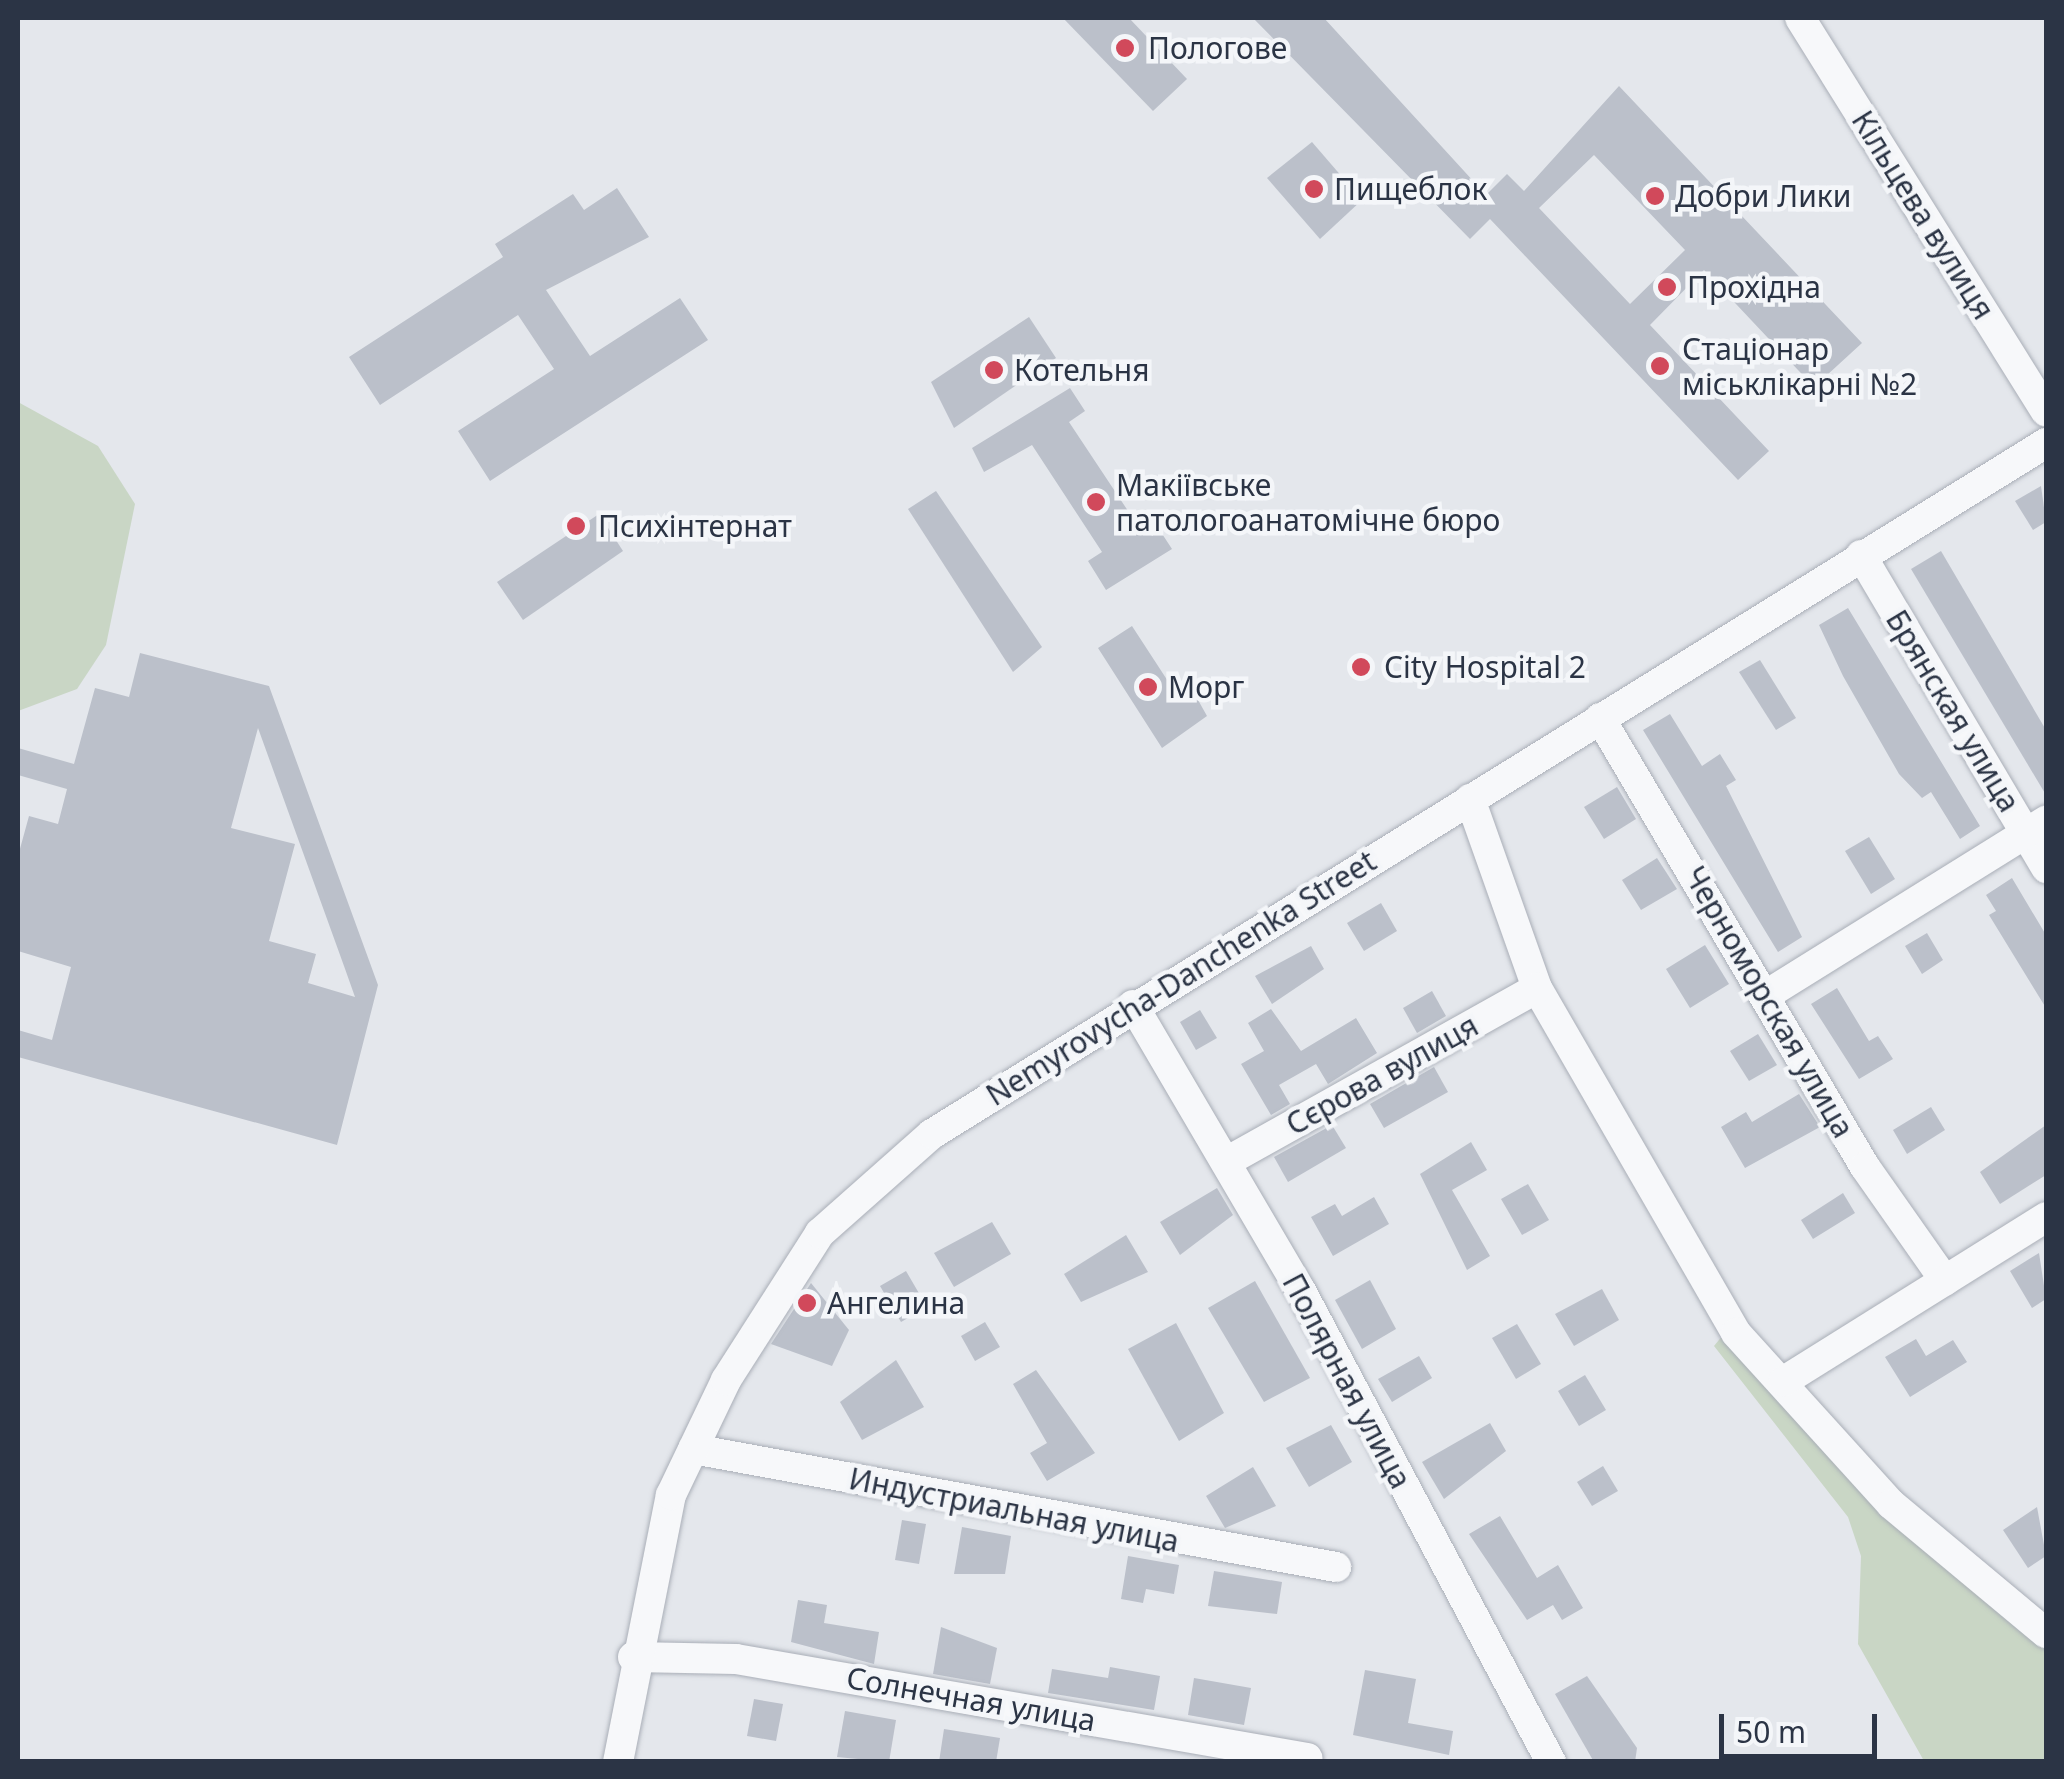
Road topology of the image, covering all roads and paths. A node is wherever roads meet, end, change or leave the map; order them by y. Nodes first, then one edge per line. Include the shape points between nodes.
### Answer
1 (1800, 18) edge
2 (2046, 412) edge
3 (2046, 443) edge
4 (1861, 555) junction
5 (1600, 718) junction
6 (1470, 799) junction
7 (2036, 828) edge
8 (2046, 868) edge
9 (1537, 988) junction
10 (1766, 995) junction
11 (1133, 1005) junction
12 (1226, 1162) junction
13 (2046, 1217) edge
14 (1945, 1280) junction
15 (1784, 1381) junction
16 (693, 1449) junction
17 (1336, 1568) dead end
18 (2039, 1616) edge
19 (632, 1657) junction
20 (1307, 1758) dead end
21 (618, 1762) edge
22 (1551, 1762) edge

1 - 2 street, Кільцева вулиця
3 - 4 street, Nemyrovycha-Danchenka Street
4 - 5 street, Nemyrovycha-Danchenka Street
4 - 7 street, Брянская улица
5 - 6 street, Nemyrovycha-Danchenka Street
5 - 10 street, Черноморская улица
6 - 9 street
6 - 11 street, Nemyrovycha-Danchenka Street
7 - 8 street, Брянская улица
7 - 10 street
9 - 12 street, Сєрова вулиця
9 - 15 street via 1736,1333
10 - 14 street, Черноморская улица via 1865,1167
11 - 12 street, Полярная улица
11 - 16 street, Nemyrovycha-Danchenka Street via 932,1134 820,1233
12 - 22 street, Полярная улица
13 - 14 street
14 - 15 street
15 - 18 street via 1891,1504
16 - 17 street, Индустриальная улица
16 - 19 street, Nemyrovycha-Danchenka Street via 657,1544
19 - 20 street, Солнечная улица via 736,1659
19 - 21 street, Nemyrovycha-Danchenka Street

